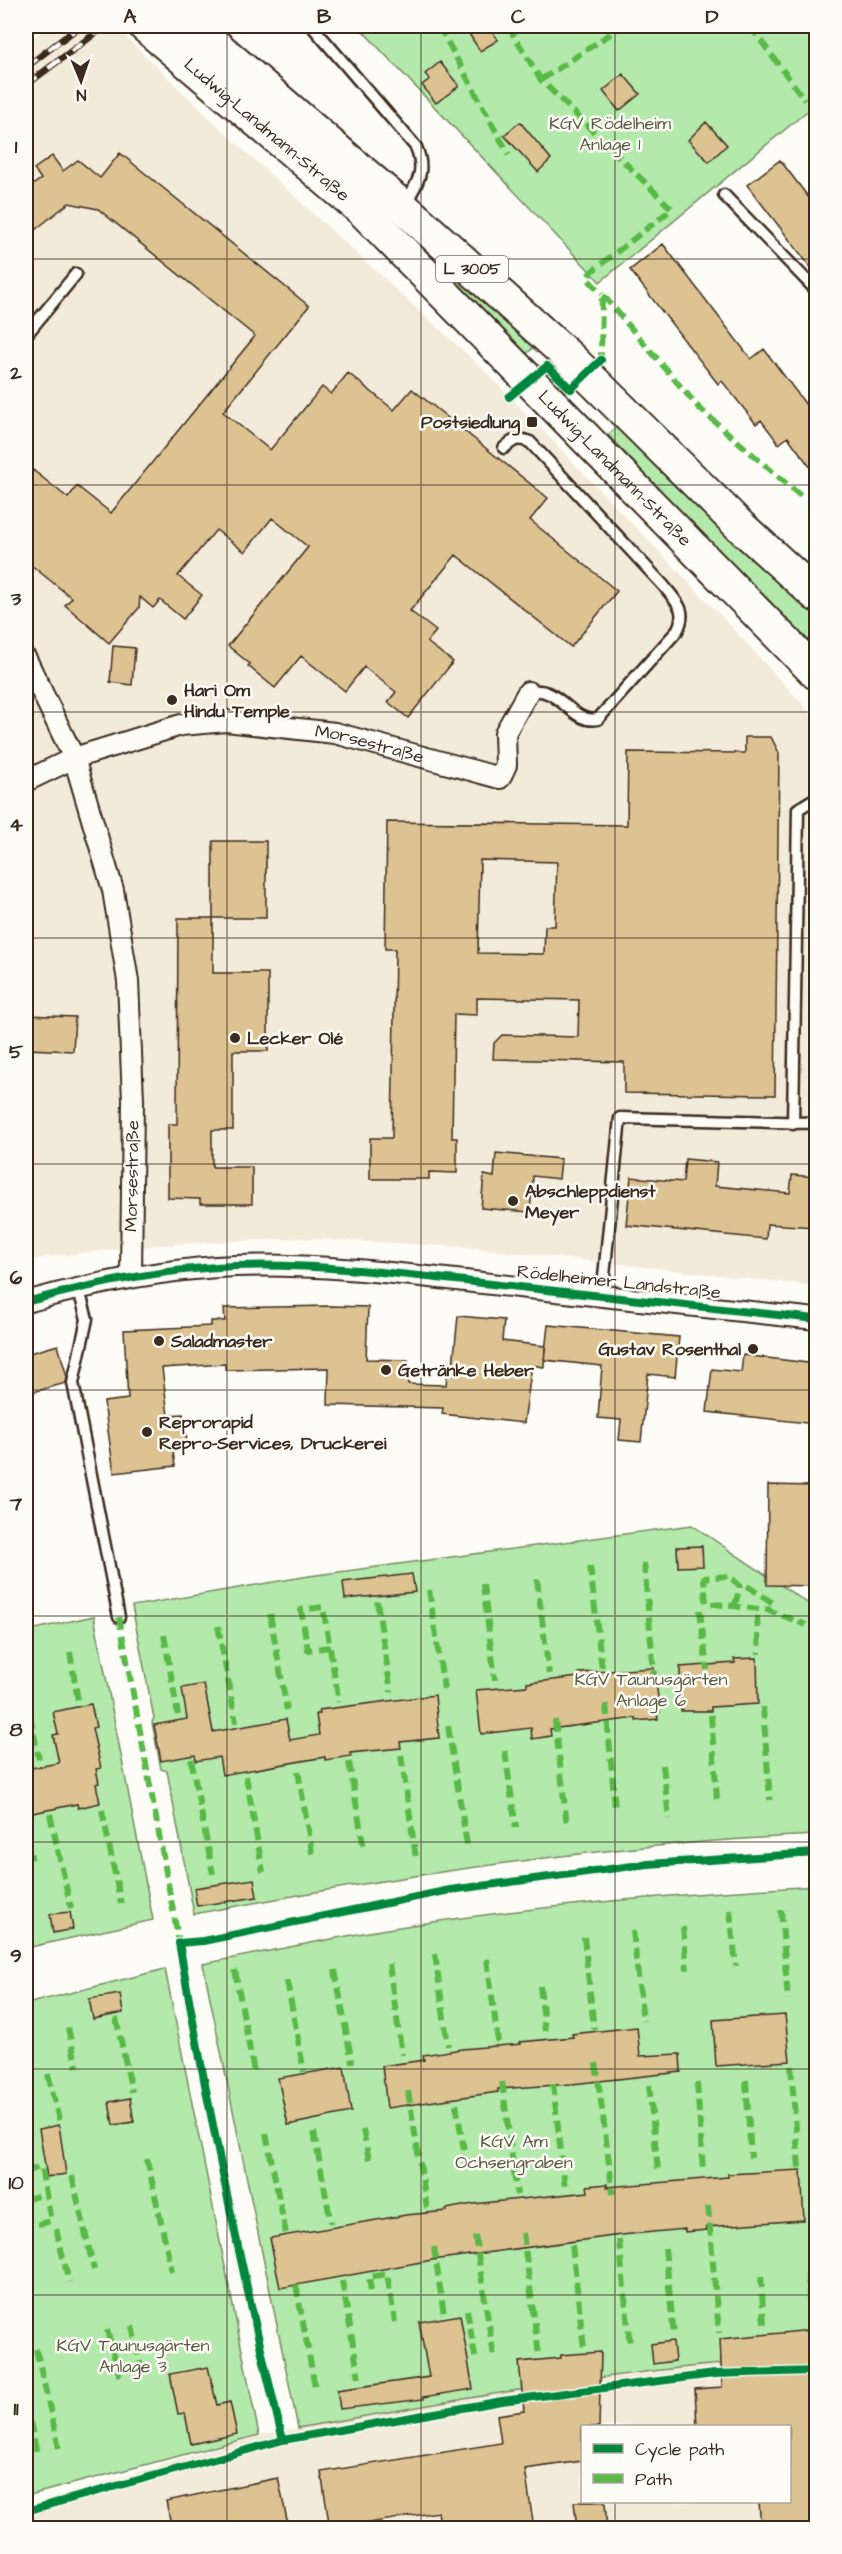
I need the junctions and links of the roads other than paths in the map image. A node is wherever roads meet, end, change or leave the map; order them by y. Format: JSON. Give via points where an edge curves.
{"nodes":[{"id":1,"x":145,"y":26,"type":"edge"},
{"id":2,"x":193,"y":26,"type":"edge"},
{"id":3,"x":312,"y":26,"type":"edge"},
{"id":4,"x":724,"y":195,"type":"dead end"},
{"id":5,"x":403,"y":207,"type":"junction"},
{"id":6,"x":76,"y":274,"type":"dead end"},
{"id":7,"x":816,"y":290,"type":"edge"},
{"id":8,"x":26,"y":335,"type":"edge"},
{"id":9,"x":504,"y":448,"type":"dead end"},
{"id":10,"x":816,"y":595,"type":"edge"},
{"id":11,"x":26,"y":659,"type":"edge"},
{"id":12,"x":816,"y":673,"type":"edge"},
{"id":13,"x":528,"y":692,"type":"joint"},
{"id":14,"x":74,"y":758,"type":"junction"},
{"id":15,"x":26,"y":781,"type":"edge"},
{"id":16,"x":816,"y":798,"type":"edge"},
{"id":17,"x":793,"y":1124,"type":"junction"},
{"id":18,"x":816,"y":1124,"type":"edge"},
{"id":19,"x":131,"y":1276,"type":"junction"},
{"id":20,"x":78,"y":1287,"type":"junction"},
{"id":21,"x":602,"y":1296,"type":"junction"},
{"id":22,"x":26,"y":1302,"type":"edge"},
{"id":23,"x":816,"y":1318,"type":"edge"},
{"id":24,"x":119,"y":1617,"type":"dead end"}],
"edges":[{"from":1,"to":12,"type":"main road","name":"Ludwig-Landmann-Straße","number":"L 3005","via":[[362,210]]},
{"from":2,"to":5,"type":"main road","name":"Ludwig-Landmann-Straße","number":"L 3005"},
{"from":3,"to":5,"type":"lane","via":[[416,147],[422,161],[420,176]]},
{"from":4,"to":7,"type":"lane"},
{"from":5,"to":10,"type":"main road","name":"Ludwig-Landmann-Straße","number":"L 3005","via":[[569,357],[739,525]]},
{"from":6,"to":8,"type":"lane"},
{"from":9,"to":13,"type":"lane","via":[[521,438],[530,442],[664,586],[683,613],[677,631],[598,719],[582,717],[546,691]]},
{"from":11,"to":14,"type":"street","name":"Morsestraße"},
{"from":13,"to":14,"type":"street","name":"Morsestraße","via":[[505,733],[506,765],[500,778],[335,733],[226,721],[181,725]]},
{"from":14,"to":15,"type":"street","name":"Morsestraße"},
{"from":14,"to":19,"type":"street","name":"Morsestraße","via":[[113,890],[128,981],[133,1100]]},
{"from":16,"to":17,"type":"lane","via":[[798,809]]},
{"from":17,"to":18,"type":"lane"},
{"from":17,"to":21,"type":"lane","via":[[620,1118]]},
{"from":19,"to":20,"type":"street","name":"Rödelheimer Landstraße"},
{"from":19,"to":21,"type":"street","name":"Rödelheimer Landstraße","via":[[234,1266],[308,1267]]},
{"from":20,"to":22,"type":"street","name":"Rödelheimer Landstraße"},
{"from":20,"to":24,"type":"lane","via":[[87,1319],[73,1383]]},
{"from":21,"to":23,"type":"street","name":"Rödelheimer Landstraße"}]}
